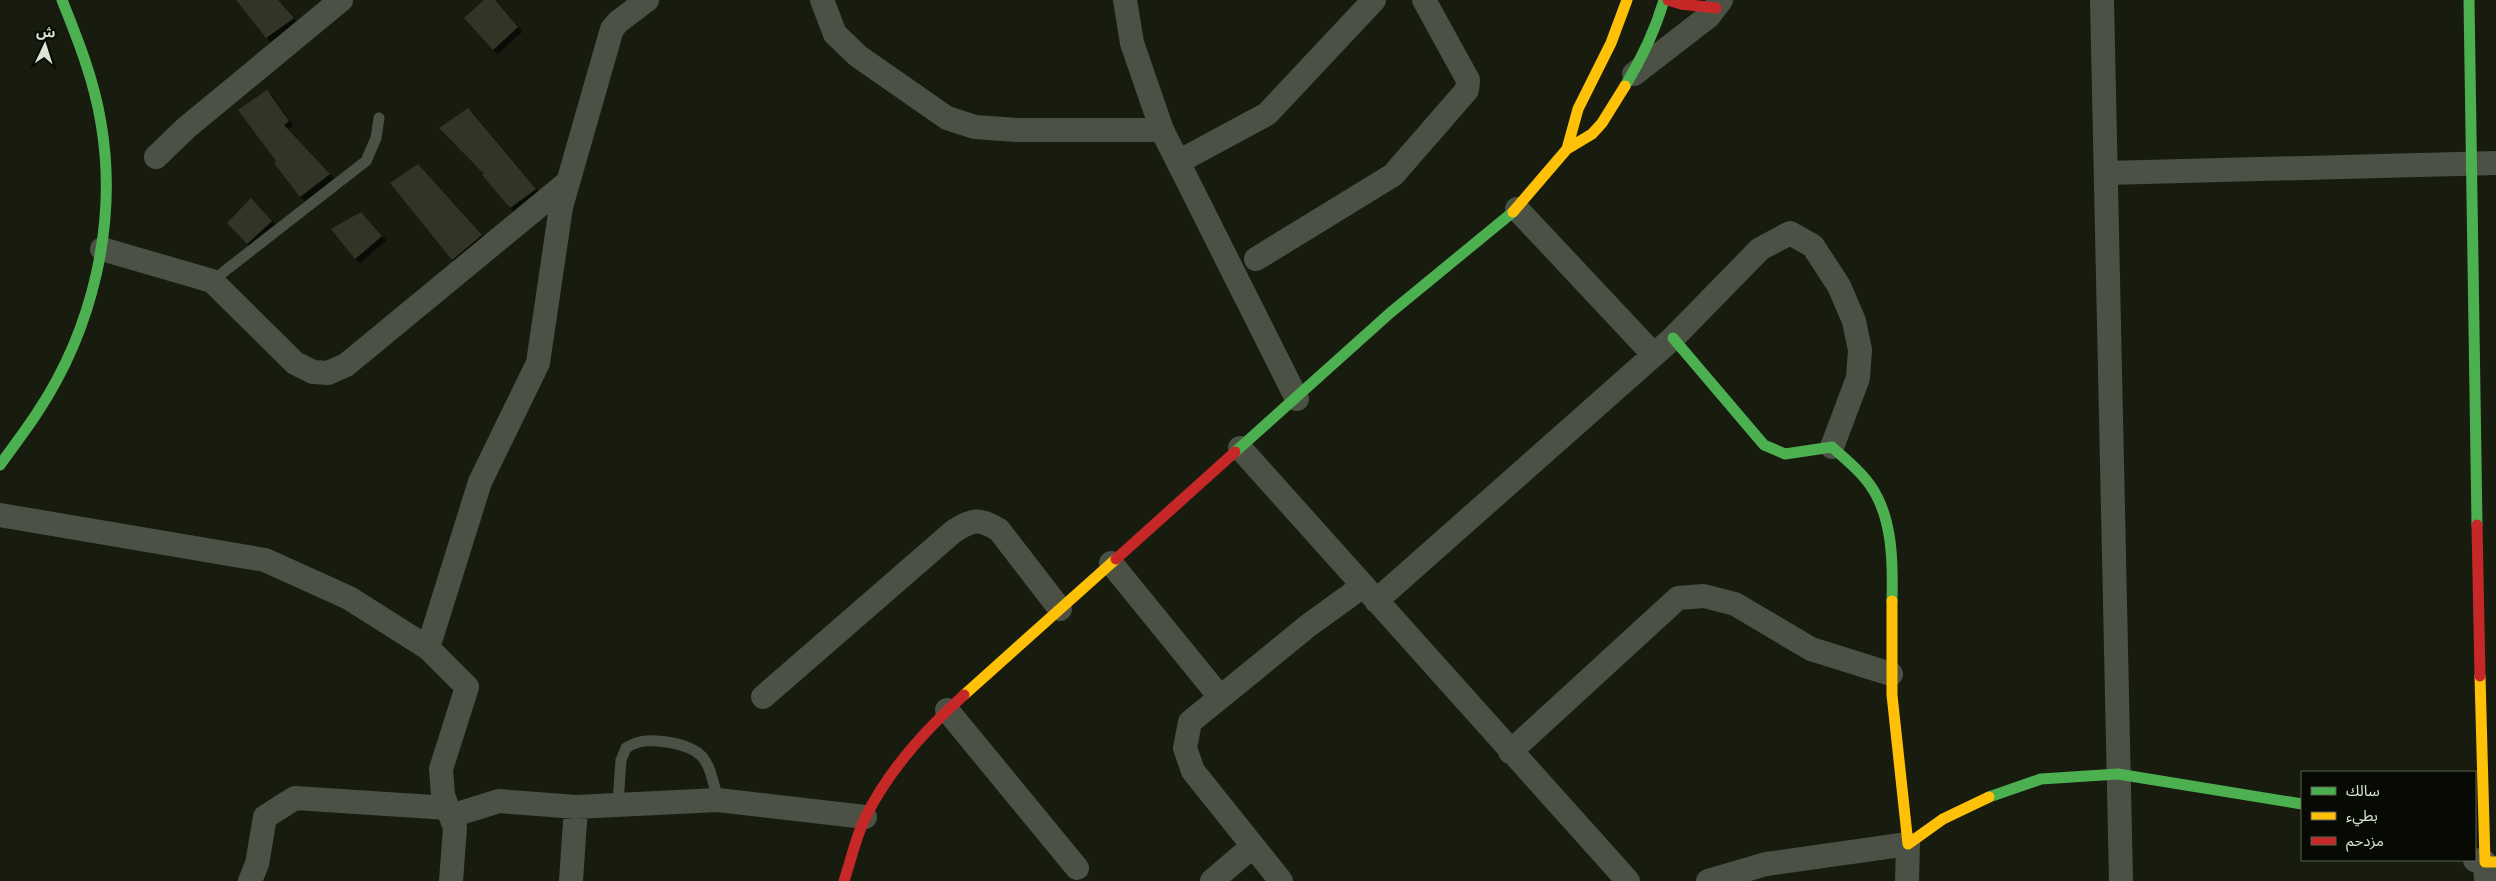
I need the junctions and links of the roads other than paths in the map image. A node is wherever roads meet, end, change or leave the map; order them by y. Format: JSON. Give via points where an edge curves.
{"nodes":[{"id":1,"x":62,"y":0,"type":"edge"},
{"id":2,"x":341,"y":0,"type":"edge"},
{"id":3,"x":647,"y":0,"type":"edge"},
{"id":4,"x":822,"y":0,"type":"edge"},
{"id":5,"x":1125,"y":0,"type":"edge"},
{"id":6,"x":1374,"y":0,"type":"edge"},
{"id":7,"x":1424,"y":0,"type":"edge"},
{"id":8,"x":1627,"y":0,"type":"edge"},
{"id":9,"x":1666,"y":0,"type":"edge"},
{"id":10,"x":2102,"y":0,"type":"edge"},
{"id":11,"x":2469,"y":0,"type":"edge"},
{"id":12,"x":1718,"y":4,"type":"edge"},
{"id":13,"x":1634,"y":74,"type":"junction"},
{"id":14,"x":379,"y":118,"type":"dead end"},
{"id":15,"x":1162,"y":130,"type":"junction"},
{"id":16,"x":1567,"y":149,"type":"junction"},
{"id":17,"x":156,"y":157,"type":"dead end"},
{"id":18,"x":1178,"y":162,"type":"junction"},
{"id":19,"x":2470,"y":163,"type":"junction"},
{"id":20,"x":2496,"y":163,"type":"edge"},
{"id":21,"x":2106,"y":173,"type":"junction"},
{"id":22,"x":568,"y":182,"type":"junction"},
{"id":23,"x":1518,"y":209,"type":"junction"},
{"id":24,"x":102,"y":249,"type":"junction"},
{"id":25,"x":1256,"y":259,"type":"dead end"},
{"id":26,"x":212,"y":281,"type":"junction"},
{"id":27,"x":1673,"y":338,"type":"junction"},
{"id":28,"x":1654,"y":355,"type":"junction"},
{"id":29,"x":1297,"y":399,"type":"junction"},
{"id":30,"x":1832,"y":447,"type":"junction"},
{"id":31,"x":1240,"y":448,"type":"junction"},
{"id":32,"x":0,"y":465,"type":"edge"},
{"id":33,"x":0,"y":515,"type":"edge"},
{"id":34,"x":1111,"y":563,"type":"junction"},
{"id":35,"x":1370,"y":593,"type":"junction"},
{"id":36,"x":1060,"y":609,"type":"junction"},
{"id":37,"x":428,"y":648,"type":"junction"},
{"id":38,"x":1891,"y":674,"type":"junction"},
{"id":39,"x":763,"y":697,"type":"dead end"},
{"id":40,"x":1220,"y":697,"type":"junction"},
{"id":41,"x":947,"y":710,"type":"junction"},
{"id":42,"x":1510,"y":752,"type":"junction"},
{"id":43,"x":2118,"y":774,"type":"junction"},
{"id":44,"x":718,"y":800,"type":"junction"},
{"id":45,"x":618,"y":803,"type":"junction"},
{"id":46,"x":2301,"y":804,"type":"edge"},
{"id":47,"x":576,"y":807,"type":"junction"},
{"id":48,"x":450,"y":812,"type":"junction"},
{"id":49,"x":2485,"y":813,"type":"edge"},
{"id":50,"x":865,"y":818,"type":"junction"},
{"id":51,"x":1908,"y":844,"type":"junction"},
{"id":52,"x":1252,"y":846,"type":"junction"},
{"id":53,"x":2485,"y":866,"type":"edge"},
{"id":54,"x":1077,"y":868,"type":"dead end"},
{"id":55,"x":845,"y":879,"type":"edge"},
{"id":56,"x":250,"y":881,"type":"edge"},
{"id":57,"x":451,"y":881,"type":"edge"},
{"id":58,"x":571,"y":881,"type":"edge"},
{"id":59,"x":1212,"y":881,"type":"edge"},
{"id":60,"x":1280,"y":881,"type":"edge"},
{"id":61,"x":1628,"y":881,"type":"edge"},
{"id":62,"x":1708,"y":881,"type":"edge"},
{"id":63,"x":1907,"y":881,"type":"edge"},
{"id":64,"x":2121,"y":881,"type":"edge"}],
"edges":[{"from":1,"to":24,"type":"street","via":[[88,62],[104,136],[107,192]]},
{"from":2,"to":17,"type":"street","via":[[186,128]]},
{"from":3,"to":22,"type":"street","via":[[612,29]]},
{"from":4,"to":15,"type":"street","via":[[835,34],[858,56],[947,118],[975,128]]},
{"from":5,"to":15,"type":"street","via":[[1132,43]]},
{"from":6,"to":18,"type":"street","via":[[1267,114]]},
{"from":7,"to":25,"type":"street","via":[[1468,80],[1467,90],[1393,175]]},
{"from":8,"to":16,"type":"street","via":[[1611,43],[1578,109]]},
{"from":9,"to":12,"type":"street","via":[[1681,4]]},
{"from":9,"to":13,"type":"street"},
{"from":10,"to":21,"type":"street"},
{"from":11,"to":19,"type":"street"},
{"from":12,"to":13,"type":"street","via":[[1709,16]]},
{"from":13,"to":16,"type":"street","via":[[1602,123],[1592,134]]},
{"from":14,"to":26,"type":"lane","via":[[376,138],[366,160]]},
{"from":15,"to":18,"type":"street"},
{"from":16,"to":23,"type":"street"},
{"from":18,"to":29,"type":"street"},
{"from":19,"to":20,"type":"street"},
{"from":19,"to":21,"type":"street"},
{"from":19,"to":49,"type":"street"},
{"from":21,"to":43,"type":"street"},
{"from":22,"to":26,"type":"street","via":[[346,365],[328,373],[313,372],[295,363]]},
{"from":22,"to":37,"type":"street","via":[[561,208],[538,364],[480,482]]},
{"from":23,"to":28,"type":"street"},
{"from":23,"to":29,"type":"street","via":[[1390,313]]},
{"from":24,"to":26,"type":"street"},
{"from":24,"to":32,"type":"street","via":[[89,306],[72,352],[50,395]]},
{"from":27,"to":28,"type":"street"},
{"from":27,"to":30,"type":"street","via":[[1764,445],[1785,454]]},
{"from":27,"to":30,"type":"street","via":[[1760,249],[1790,233],[1813,246],[1839,286],[1854,321],[1860,350],[1858,378]]},
{"from":28,"to":35,"type":"street"},
{"from":29,"to":31,"type":"street"},
{"from":30,"to":38,"type":"street","via":[[1860,473],[1877,495],[1887,523],[1892,551]]},
{"from":31,"to":34,"type":"street"},
{"from":31,"to":35,"type":"street"},
{"from":33,"to":37,"type":"street","via":[[265,560],[349,598]]},
{"from":34,"to":36,"type":"street"},
{"from":34,"to":40,"type":"street"},
{"from":35,"to":40,"type":"street","via":[[1308,625]]},
{"from":35,"to":42,"type":"street"},
{"from":36,"to":39,"type":"street","via":[[999,530],[986,522],[968,522],[954,530]]},
{"from":36,"to":41,"type":"street"},
{"from":37,"to":48,"type":"street","via":[[467,687],[442,769],[443,795]]},
{"from":38,"to":42,"type":"street","via":[[1811,649],[1735,604],[1704,596],[1678,598]]},
{"from":38,"to":51,"type":"street"},
{"from":40,"to":52,"type":"street","via":[[1190,722],[1185,748],[1193,771]]},
{"from":41,"to":50,"type":"street","via":[[889,776]]},
{"from":41,"to":54,"type":"street"},
{"from":42,"to":61,"type":"street"},
{"from":43,"to":46,"type":"street"},
{"from":43,"to":51,"type":"street","via":[[2041,779],[1985,798],[1943,819]]},
{"from":43,"to":64,"type":"street"},
{"from":44,"to":45,"type":"street"},
{"from":44,"to":45,"type":"lane","via":[[709,768],[701,754],[688,746],[651,740],[637,741],[626,748],[621,760]]},
{"from":44,"to":50,"type":"street"},
{"from":45,"to":47,"type":"street"},
{"from":47,"to":48,"type":"street","via":[[499,801]]},
{"from":47,"to":58,"type":"street"},
{"from":48,"to":56,"type":"street","via":[[295,798],[265,816],[257,864]]},
{"from":48,"to":57,"type":"street","via":[[455,828]]},
{"from":49,"to":53,"type":"street"},
{"from":50,"to":55,"type":"street"},
{"from":51,"to":62,"type":"street","via":[[1766,864]]},
{"from":51,"to":63,"type":"street"},
{"from":52,"to":59,"type":"street"},
{"from":52,"to":60,"type":"street"}]}
